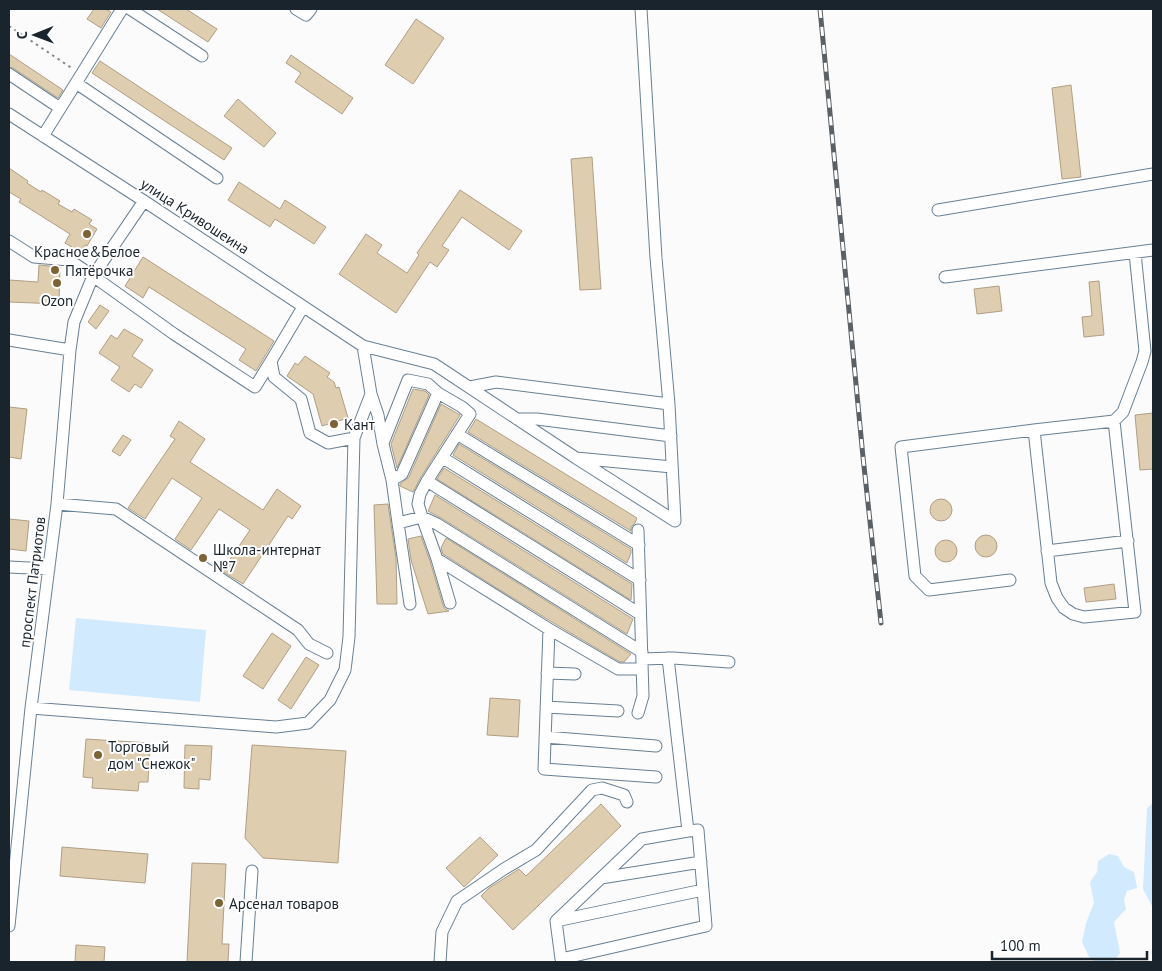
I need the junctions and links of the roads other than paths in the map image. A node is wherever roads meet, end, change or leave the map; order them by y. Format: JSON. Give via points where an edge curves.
{"nodes":[{"id":1,"x":122,"y":9,"type":"edge"},
{"id":2,"x":130,"y":9,"type":"edge"},
{"id":3,"x":296,"y":9,"type":"edge"},
{"id":4,"x":311,"y":9,"type":"edge"},
{"id":5,"x":641,"y":9,"type":"edge"},
{"id":6,"x":202,"y":56,"type":"dead end"},
{"id":7,"x":9,"y":74,"type":"edge"},
{"id":8,"x":78,"y":79,"type":"junction"},
{"id":9,"x":60,"y":108,"type":"junction"},
{"id":10,"x":9,"y":114,"type":"edge"},
{"id":11,"x":43,"y":136,"type":"junction"},
{"id":12,"x":1153,"y":174,"type":"edge"},
{"id":13,"x":217,"y":178,"type":"dead end"},
{"id":14,"x":144,"y":201,"type":"junction"},
{"id":15,"x":938,"y":210,"type":"dead end"},
{"id":16,"x":9,"y":241,"type":"edge"},
{"id":17,"x":1153,"y":250,"type":"edge"},
{"id":18,"x":1134,"y":252,"type":"junction"},
{"id":19,"x":94,"y":276,"type":"junction"},
{"id":20,"x":945,"y":277,"type":"dead end"},
{"id":21,"x":303,"y":306,"type":"junction"},
{"id":22,"x":9,"y":340,"type":"edge"},
{"id":23,"x":363,"y":346,"type":"junction"},
{"id":24,"x":70,"y":350,"type":"junction"},
{"id":25,"x":270,"y":361,"type":"junction"},
{"id":26,"x":470,"y":388,"type":"junction"},
{"id":27,"x":438,"y":393,"type":"junction"},
{"id":28,"x":371,"y":394,"type":"junction"},
{"id":29,"x":669,"y":404,"type":"junction"},
{"id":30,"x":517,"y":419,"type":"junction"},
{"id":31,"x":1114,"y":421,"type":"junction"},
{"id":32,"x":1034,"y":430,"type":"junction"},
{"id":33,"x":458,"y":434,"type":"junction"},
{"id":34,"x":670,"y":436,"type":"junction"},
{"id":35,"x":354,"y":438,"type":"junction"},
{"id":36,"x":382,"y":444,"type":"junction"},
{"id":37,"x":443,"y":458,"type":"junction"},
{"id":38,"x":576,"y":458,"type":"junction"},
{"id":39,"x":672,"y":467,"type":"junction"},
{"id":40,"x":392,"y":480,"type":"junction"},
{"id":41,"x":427,"y":481,"type":"junction"},
{"id":42,"x":57,"y":504,"type":"junction"},
{"id":43,"x":422,"y":518,"type":"junction"},
{"id":44,"x":398,"y":523,"type":"junction"},
{"id":45,"x":638,"y":530,"type":"dead end"},
{"id":46,"x":1128,"y":541,"type":"junction"},
{"id":47,"x":639,"y":545,"type":"junction"},
{"id":48,"x":1047,"y":551,"type":"junction"},
{"id":49,"x":437,"y":559,"type":"junction"},
{"id":50,"x":9,"y":567,"type":"edge"},
{"id":51,"x":49,"y":569,"type":"junction"},
{"id":52,"x":640,"y":580,"type":"junction"},
{"id":53,"x":1010,"y":580,"type":"dead end"},
{"id":54,"x":450,"y":603,"type":"dead end"},
{"id":55,"x":410,"y":604,"type":"dead end"},
{"id":56,"x":640,"y":614,"type":"junction"},
{"id":57,"x":549,"y":629,"type":"junction"},
{"id":58,"x":327,"y":653,"type":"dead end"},
{"id":59,"x":668,"y":658,"type":"junction"},
{"id":60,"x":642,"y":660,"type":"junction"},
{"id":61,"x":729,"y":662,"type":"dead end"},
{"id":62,"x":547,"y":673,"type":"junction"},
{"id":63,"x":575,"y":674,"type":"dead end"},
{"id":64,"x":546,"y":707,"type":"junction"},
{"id":65,"x":31,"y":708,"type":"junction"},
{"id":66,"x":618,"y":711,"type":"dead end"},
{"id":67,"x":638,"y":713,"type":"dead end"},
{"id":68,"x":545,"y":737,"type":"junction"},
{"id":69,"x":656,"y":746,"type":"dead end"},
{"id":70,"x":656,"y":777,"type":"dead end"},
{"id":71,"x":627,"y":802,"type":"dead end"},
{"id":72,"x":688,"y":831,"type":"junction"},
{"id":73,"x":701,"y":862,"type":"junction"},
{"id":74,"x":12,"y":864,"type":"edge"},
{"id":75,"x":252,"y":871,"type":"dead end"},
{"id":76,"x":601,"y":878,"type":"junction"},
{"id":77,"x":703,"y":890,"type":"junction"},
{"id":78,"x":556,"y":922,"type":"junction"},
{"id":79,"x":9,"y":926,"type":"edge"},
{"id":80,"x":246,"y":962,"type":"edge"},
{"id":81,"x":440,"y":962,"type":"edge"}],
"edges":[{"from":1,"to":8,"type":"street"},
{"from":2,"to":6,"type":"street"},
{"from":3,"to":4,"type":"street","via":[[306,16]]},
{"from":5,"to":29,"type":"street","via":[[656,258]]},
{"from":7,"to":9,"type":"street"},
{"from":8,"to":9,"type":"street"},
{"from":8,"to":13,"type":"street"},
{"from":9,"to":11,"type":"street"},
{"from":10,"to":11,"type":"street","name":"улица Кривошеина"},
{"from":11,"to":14,"type":"street","name":"улица Кривошеина"},
{"from":12,"to":15,"type":"street"},
{"from":14,"to":19,"type":"street","name":"проспект Патриотов"},
{"from":14,"to":21,"type":"street","name":"улица Кривошеина"},
{"from":16,"to":19,"type":"street","via":[[34,257],[69,260]]},
{"from":17,"to":18,"type":"street"},
{"from":18,"to":20,"type":"street"},
{"from":18,"to":31,"type":"street","via":[[1145,351],[1123,412]]},
{"from":19,"to":24,"type":"street","name":"проспект Патриотов","via":[[74,322]]},
{"from":19,"to":25,"type":"street","via":[[255,387]]},
{"from":21,"to":23,"type":"street","name":"улица Кривошеина"},
{"from":21,"to":25,"type":"street"},
{"from":22,"to":24,"type":"street"},
{"from":23,"to":26,"type":"street","name":"улица Кривошеина","via":[[434,364]]},
{"from":23,"to":28,"type":"street"},
{"from":24,"to":42,"type":"street","name":"проспект Патриотов"},
{"from":25,"to":35,"type":"street","via":[[274,377],[301,399],[310,433],[328,442]]},
{"from":26,"to":29,"type":"street","via":[[496,382]]},
{"from":26,"to":30,"type":"street","name":"улица Кривошеина"},
{"from":27,"to":33,"type":"street","via":[[470,414]]},
{"from":27,"to":36,"type":"street","via":[[428,384],[408,380]]},
{"from":27,"to":40,"type":"street","via":[[402,474]]},
{"from":28,"to":35,"type":"street"},
{"from":28,"to":36,"type":"street"},
{"from":29,"to":34,"type":"street"},
{"from":30,"to":34,"type":"street"},
{"from":30,"to":38,"type":"street","name":"улица Кривошеина"},
{"from":31,"to":32,"type":"street"},
{"from":31,"to":46,"type":"street"},
{"from":32,"to":48,"type":"street"},
{"from":32,"to":53,"type":"street","via":[[901,447],[916,576],[930,590]]},
{"from":33,"to":37,"type":"street"},
{"from":33,"to":47,"type":"street"},
{"from":34,"to":39,"type":"street"},
{"from":35,"to":65,"type":"street","via":[[349,636],[345,670],[330,700],[308,723],[276,727]]},
{"from":36,"to":40,"type":"street"},
{"from":37,"to":41,"type":"street"},
{"from":37,"to":52,"type":"street"},
{"from":38,"to":39,"type":"street"},
{"from":38,"to":39,"type":"street","name":"улица Кривошеина","via":[[675,520]]},
{"from":40,"to":44,"type":"street"},
{"from":41,"to":43,"type":"street","via":[[418,504]]},
{"from":41,"to":56,"type":"street"},
{"from":42,"to":51,"type":"street","name":"проспект Патриотов"},
{"from":42,"to":58,"type":"street","via":[[116,509],[298,630],[309,644]]},
{"from":43,"to":44,"type":"street"},
{"from":43,"to":49,"type":"street"},
{"from":43,"to":60,"type":"street","via":[[437,524]]},
{"from":44,"to":55,"type":"street"},
{"from":45,"to":47,"type":"street"},
{"from":46,"to":48,"type":"street"},
{"from":46,"to":48,"type":"street","via":[[1136,612],[1084,617],[1064,608],[1051,583]]},
{"from":47,"to":52,"type":"street"},
{"from":49,"to":54,"type":"street"},
{"from":49,"to":57,"type":"street"},
{"from":50,"to":51,"type":"street"},
{"from":51,"to":65,"type":"street","name":"проспект Патриотов"},
{"from":52,"to":56,"type":"street"},
{"from":56,"to":60,"type":"street"},
{"from":57,"to":60,"type":"street","via":[[618,669]]},
{"from":57,"to":62,"type":"street"},
{"from":59,"to":60,"type":"street"},
{"from":59,"to":61,"type":"street"},
{"from":59,"to":72,"type":"street"},
{"from":60,"to":67,"type":"street","via":[[643,696]]},
{"from":62,"to":63,"type":"street"},
{"from":62,"to":64,"type":"street"},
{"from":64,"to":66,"type":"street"},
{"from":64,"to":68,"type":"street"},
{"from":65,"to":74,"type":"street","name":"проспект Патриотов"},
{"from":68,"to":69,"type":"street"},
{"from":68,"to":70,"type":"street","via":[[544,769]]},
{"from":71,"to":81,"type":"street","via":[[624,795],[602,788],[592,790],[536,850],[457,901],[442,932]]},
{"from":72,"to":73,"type":"street","via":[[698,830]]},
{"from":72,"to":76,"type":"street","via":[[642,839]]},
{"from":73,"to":76,"type":"street"},
{"from":73,"to":77,"type":"street"},
{"from":74,"to":79,"type":"street","name":"проспект Патриотов"},
{"from":75,"to":80,"type":"street"},
{"from":76,"to":78,"type":"street"},
{"from":77,"to":78,"type":"street"},
{"from":77,"to":78,"type":"street","via":[[706,926],[561,959]]}]}
